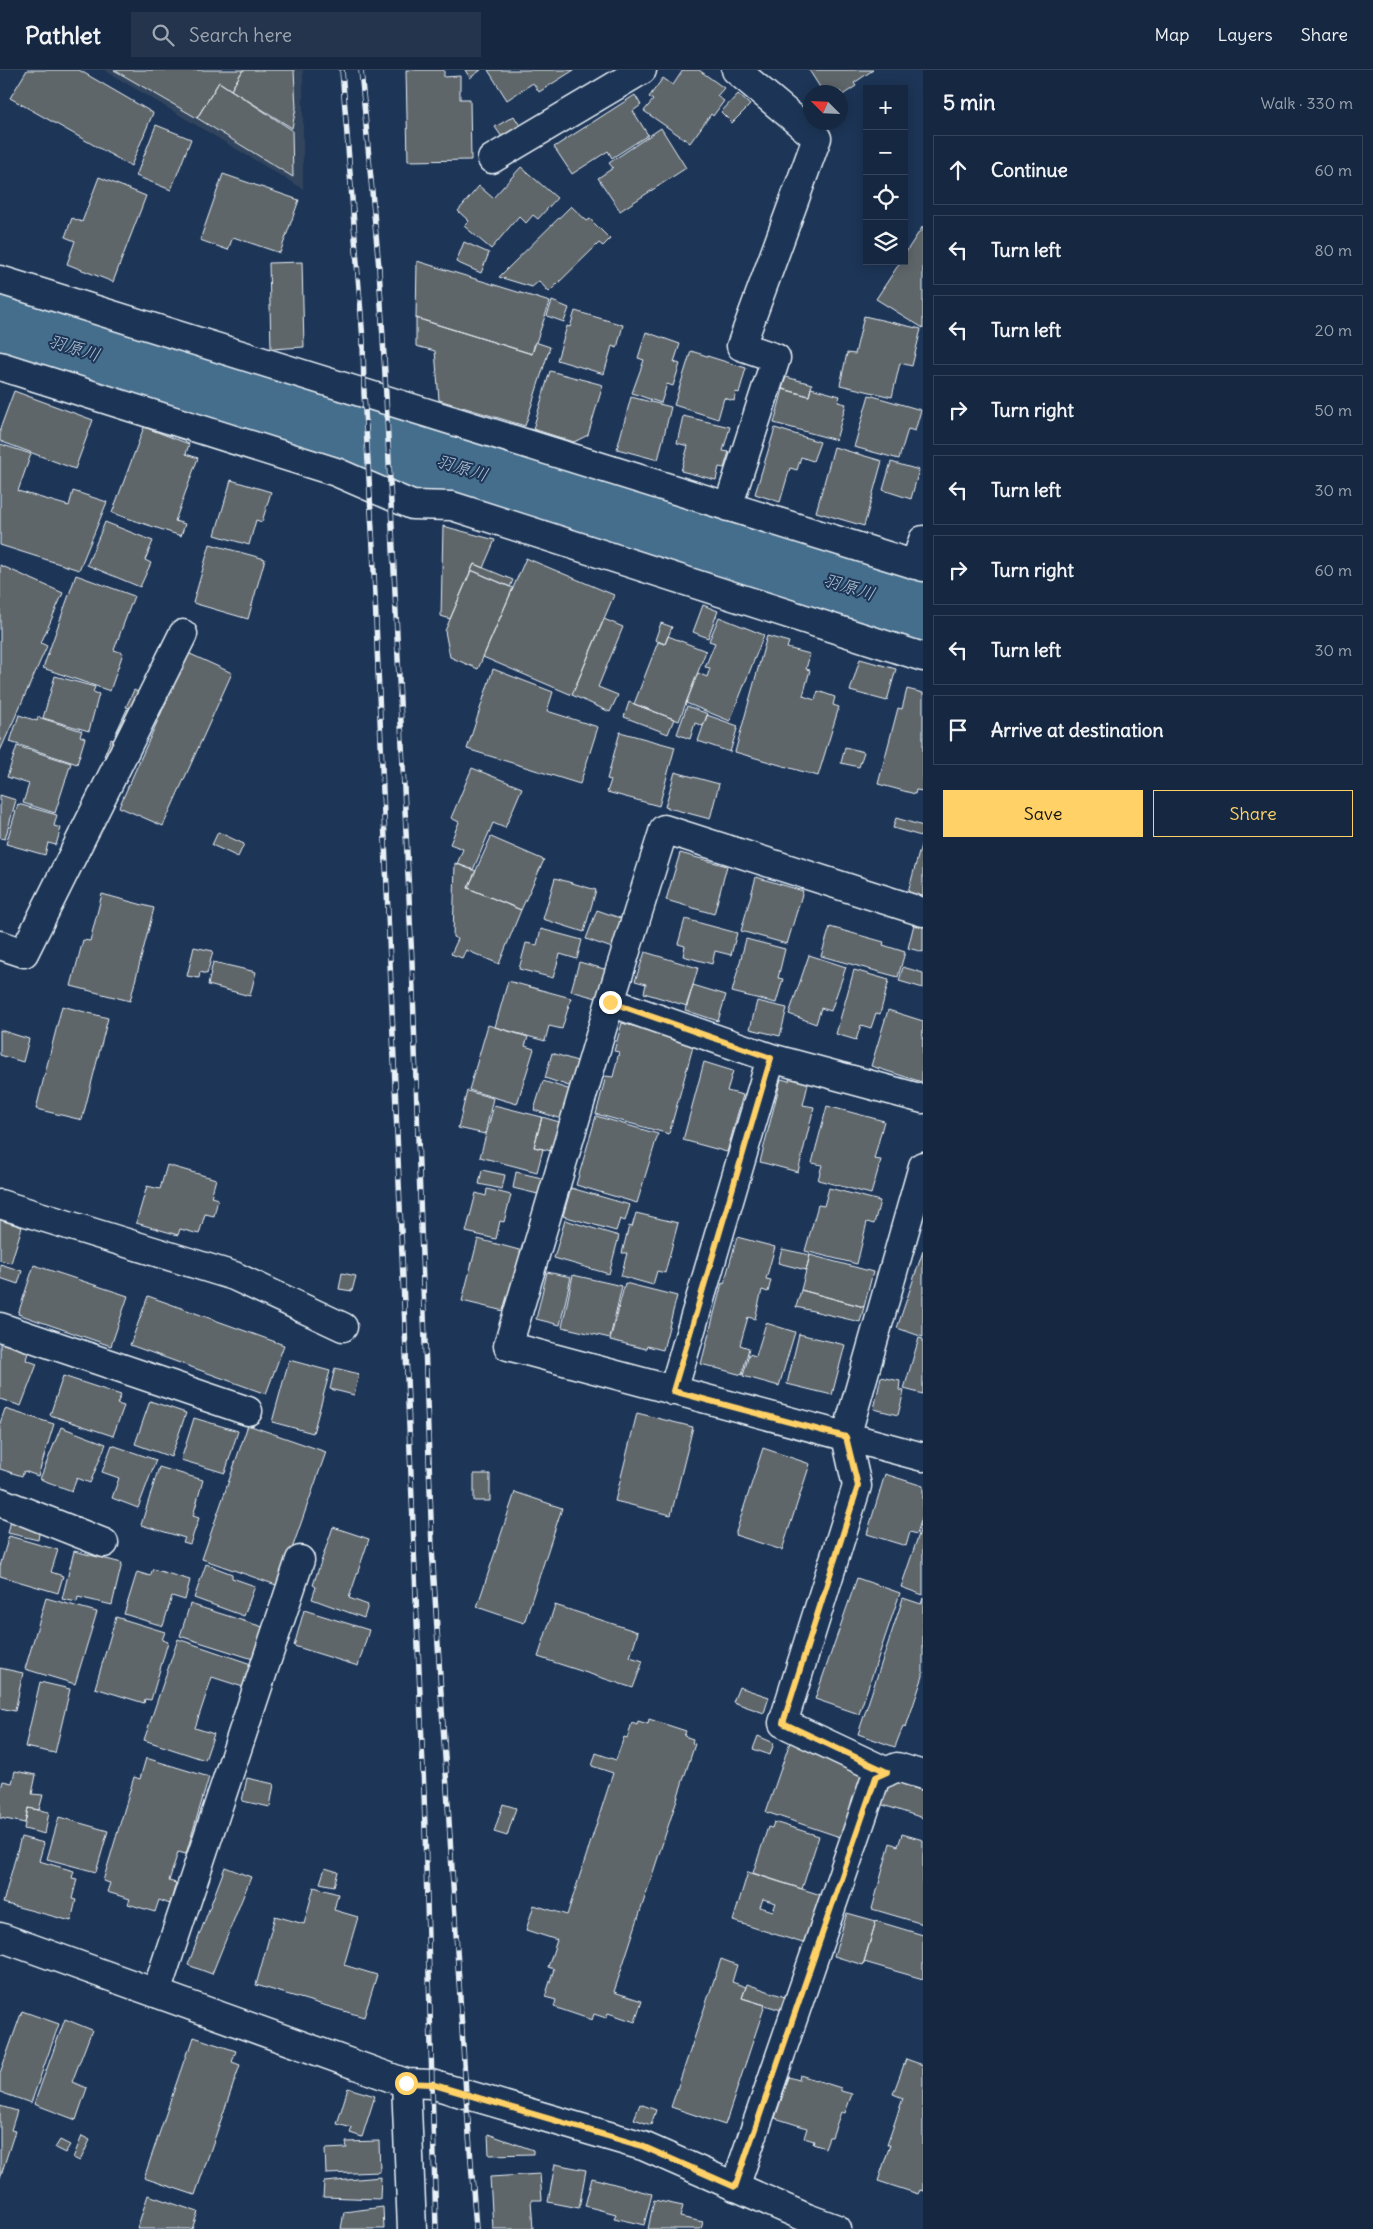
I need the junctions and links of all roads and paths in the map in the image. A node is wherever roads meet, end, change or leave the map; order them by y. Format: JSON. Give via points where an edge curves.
{"nodes":[{"id":1,"x":642,"y":70,"type":"edge"},
{"id":2,"x":736,"y":70,"type":"edge"},
{"id":3,"x":492,"y":160,"type":"dead end"},
{"id":4,"x":0,"y":280,"type":"edge"},
{"id":5,"x":0,"y":366,"type":"edge"},
{"id":6,"x":728,"y":507,"type":"junction"},
{"id":7,"x":920,"y":557,"type":"edge"},
{"id":8,"x":183,"y":634,"type":"dead end"},
{"id":9,"x":923,"y":657,"type":"edge"},
{"id":10,"x":923,"y":912,"type":"edge"},
{"id":11,"x":0,"y":945,"type":"edge"},
{"id":12,"x":610,"y":1002,"type":"junction"},
{"id":13,"x":771,"y":1058,"type":"junction"},
{"id":14,"x":923,"y":1100,"type":"edge"},
{"id":15,"x":923,"y":1166,"type":"edge"},
{"id":16,"x":0,"y":1204,"type":"edge"},
{"id":17,"x":0,"y":1327,"type":"edge"},
{"id":18,"x":343,"y":1327,"type":"dead end"},
{"id":19,"x":673,"y":1391,"type":"junction"},
{"id":20,"x":248,"y":1411,"type":"dead end"},
{"id":21,"x":846,"y":1437,"type":"junction"},
{"id":22,"x":923,"y":1457,"type":"edge"},
{"id":23,"x":0,"y":1502,"type":"edge"},
{"id":24,"x":104,"y":1543,"type":"dead end"},
{"id":25,"x":300,"y":1560,"type":"dead end"},
{"id":26,"x":887,"y":1772,"type":"junction"},
{"id":27,"x":923,"y":1775,"type":"edge"},
{"id":28,"x":0,"y":1937,"type":"edge"},
{"id":29,"x":156,"y":1992,"type":"junction"},
{"id":30,"x":406,"y":2083,"type":"junction"},
{"id":31,"x":735,"y":2187,"type":"junction"},
{"id":32,"x":805,"y":2224,"type":"edge"},
{"id":33,"x":412,"y":2229,"type":"edge"},
{"id":34,"x":837,"y":2229,"type":"edge"}],
"edges":[{"from":1,"to":3,"type":"street"},
{"from":2,"to":6,"type":"street","via":[[817,138],[741,346],[776,358]]},
{"from":4,"to":6,"type":"street"},
{"from":5,"to":9,"type":"street","via":[[336,472],[412,505],[452,506]]},
{"from":6,"to":7,"type":"street"},
{"from":8,"to":11,"type":"street","via":[[24,953]]},
{"from":10,"to":12,"type":"street","via":[[664,829]]},
{"from":12,"to":13,"type":"street"},
{"from":12,"to":19,"type":"street","via":[[508,1346]]},
{"from":13,"to":14,"type":"street"},
{"from":13,"to":19,"type":"street"},
{"from":15,"to":21,"type":"street"},
{"from":16,"to":18,"type":"street","via":[[234,1276]]},
{"from":17,"to":20,"type":"street"},
{"from":19,"to":21,"type":"street"},
{"from":21,"to":22,"type":"street"},
{"from":21,"to":26,"type":"street","via":[[858,1486],[783,1723]]},
{"from":23,"to":24,"type":"street"},
{"from":25,"to":29,"type":"street"},
{"from":26,"to":27,"type":"street","via":[[896,1767]]},
{"from":26,"to":31,"type":"street","via":[[876,1777]]},
{"from":28,"to":29,"type":"street"},
{"from":29,"to":30,"type":"street"},
{"from":30,"to":31,"type":"street","via":[[431,2084],[642,2146]]},
{"from":30,"to":33,"type":"street"},
{"from":31,"to":32,"type":"street"},
{"from":32,"to":34,"type":"street"}]}
